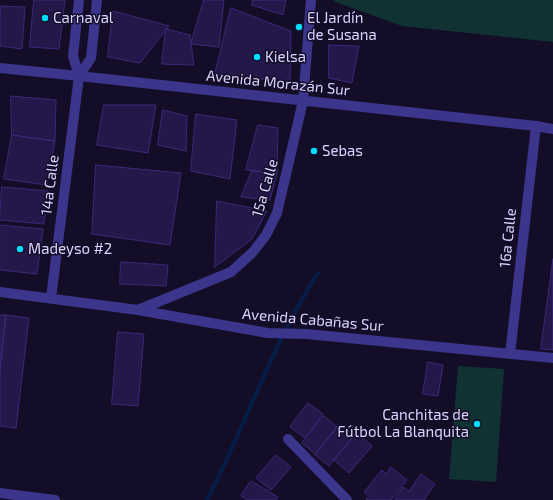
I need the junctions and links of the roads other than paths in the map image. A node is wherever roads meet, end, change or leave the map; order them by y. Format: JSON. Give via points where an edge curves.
{"nodes":[{"id":1,"x":79,"y":0,"type":"edge"},
{"id":2,"x":97,"y":0,"type":"edge"},
{"id":3,"x":311,"y":0,"type":"edge"},
{"id":4,"x":0,"y":68,"type":"edge"},
{"id":5,"x":79,"y":76,"type":"junction"},
{"id":6,"x":303,"y":101,"type":"junction"},
{"id":7,"x":536,"y":126,"type":"junction"},
{"id":8,"x":553,"y":129,"type":"edge"},
{"id":9,"x":0,"y":292,"type":"edge"},
{"id":10,"x":51,"y":298,"type":"junction"},
{"id":11,"x":138,"y":310,"type":"junction"},
{"id":12,"x":510,"y":354,"type":"junction"},
{"id":13,"x":553,"y":358,"type":"edge"},
{"id":14,"x":288,"y":439,"type":"dead end"},
{"id":15,"x":0,"y":493,"type":"edge"},
{"id":16,"x":55,"y":500,"type":"edge"},
{"id":17,"x":347,"y":500,"type":"edge"}],
"edges":[{"from":1,"to":5,"type":"street","name":"14a Calle","via":[[73,56]]},
{"from":2,"to":5,"type":"street","name":"14a Calle","via":[[91,58]]},
{"from":3,"to":6,"type":"street","name":"15a Calle"},
{"from":4,"to":5,"type":"street","name":"Avenida Morazán Sur"},
{"from":5,"to":6,"type":"street","name":"Avenida Morazán Sur"},
{"from":5,"to":10,"type":"street","name":"14a Calle"},
{"from":6,"to":7,"type":"street","name":"Avenida Morazán Sur"},
{"from":6,"to":11,"type":"street","name":"15a Calle","via":[[276,213],[266,235],[253,252],[231,272]]},
{"from":7,"to":8,"type":"street","name":"Avenida Morazán Sur"},
{"from":7,"to":12,"type":"street","name":"16a Calle"},
{"from":9,"to":10,"type":"street","name":"Avenida Cabañas Sur"},
{"from":10,"to":11,"type":"street","name":"Avenida Cabañas Sur"},
{"from":11,"to":12,"type":"street","name":"Avenida Cabañas Sur","via":[[268,333],[307,334]]},
{"from":12,"to":13,"type":"street","name":"Avenida Cabañas Sur"},
{"from":14,"to":17,"type":"street"},
{"from":15,"to":16,"type":"street"}]}
